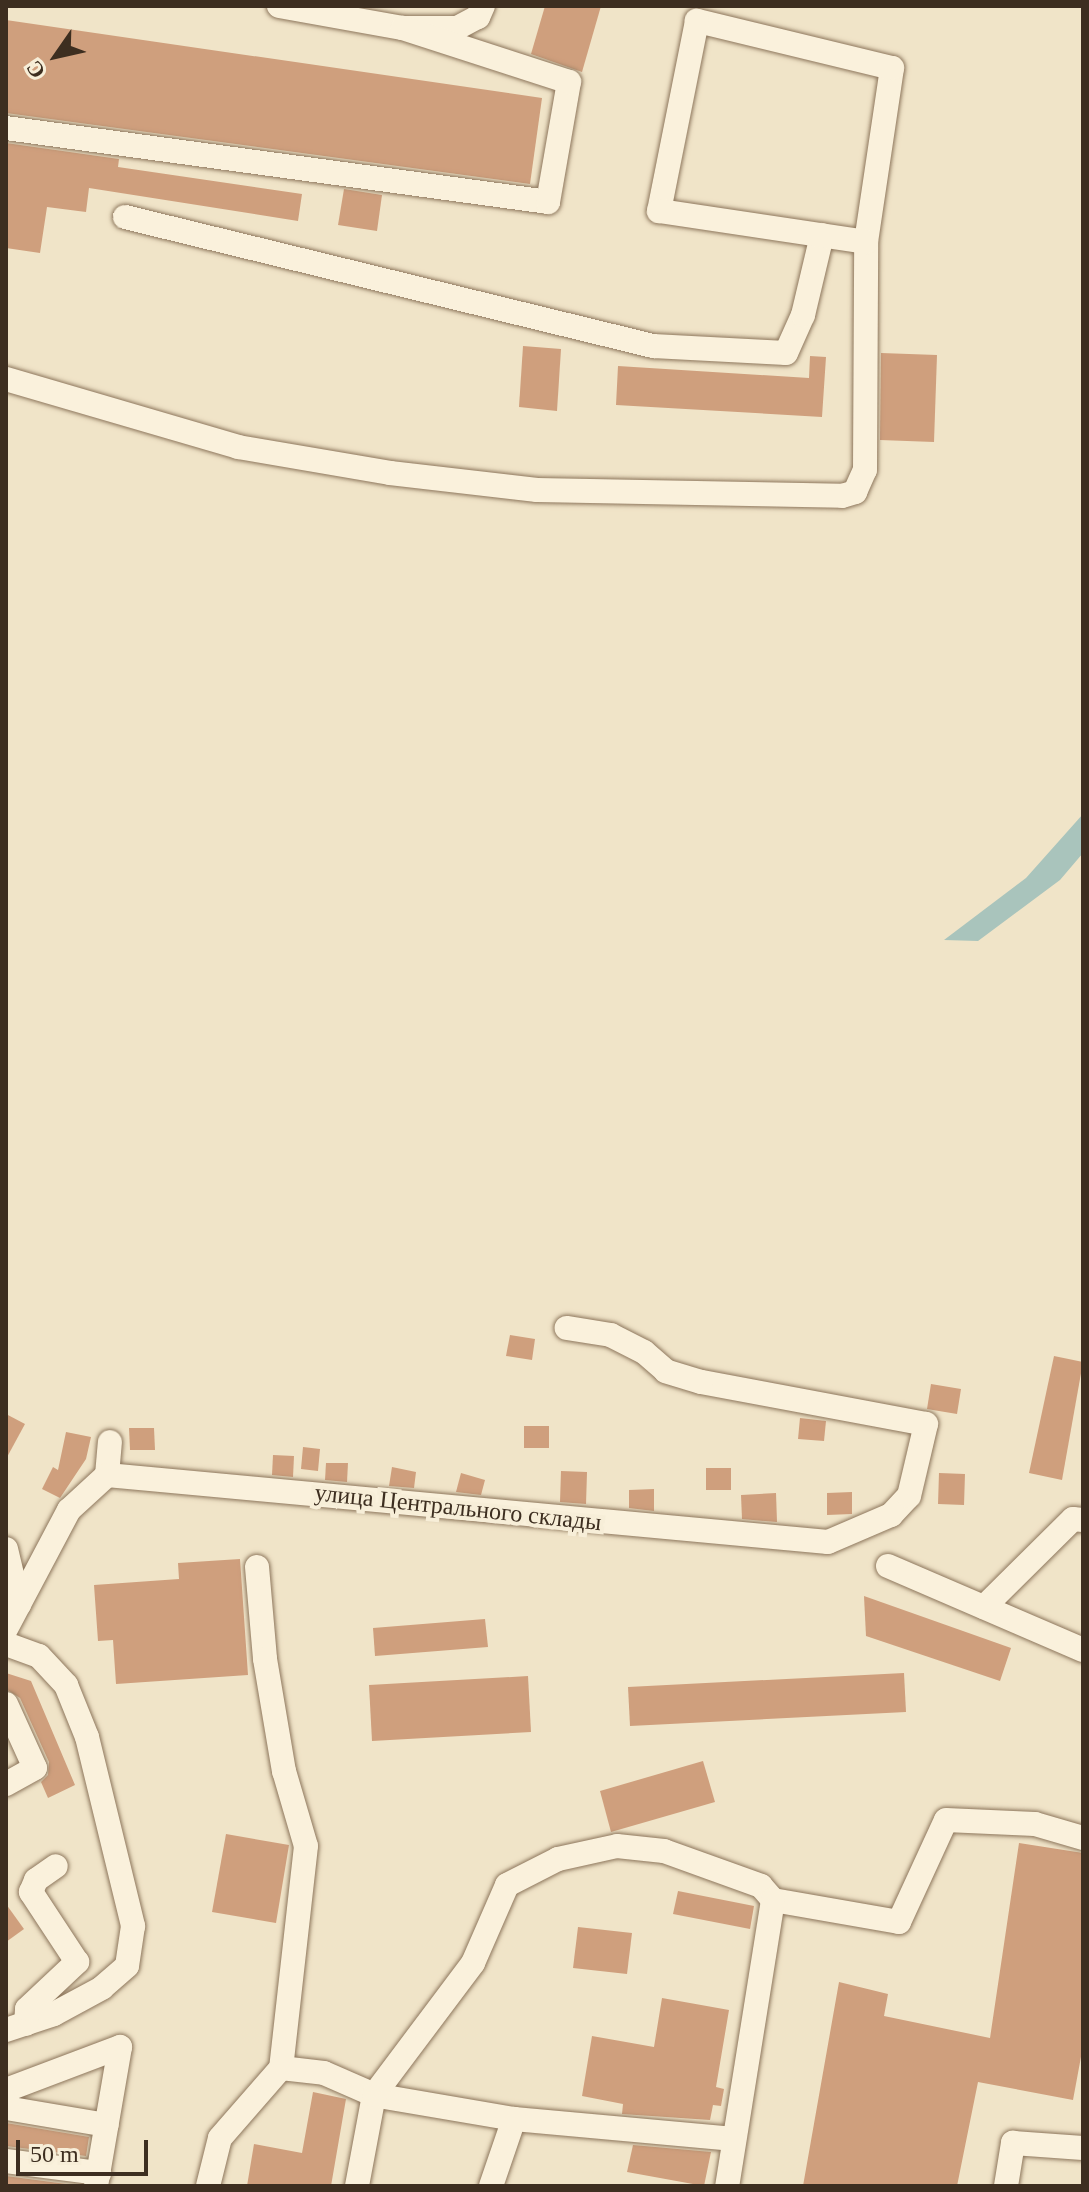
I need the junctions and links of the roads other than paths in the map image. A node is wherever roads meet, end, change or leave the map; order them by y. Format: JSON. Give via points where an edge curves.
{"nodes":[{"id":1,"x":279,"y":6,"type":"edge"},
{"id":2,"x":483,"y":6,"type":"edge"},
{"id":3,"x":403,"y":28,"type":"junction"},
{"id":4,"x":6,"y":128,"type":"edge"},
{"id":5,"x":125,"y":217,"type":"dead end"},
{"id":6,"x":822,"y":235,"type":"junction"},
{"id":7,"x":866,"y":242,"type":"junction"},
{"id":8,"x":6,"y":379,"type":"edge"},
{"id":9,"x":567,"y":1328,"type":"dead end"},
{"id":10,"x":110,"y":1442,"type":"dead end"},
{"id":11,"x":107,"y":1475,"type":"junction"},
{"id":12,"x":1083,"y":1520,"type":"edge"},
{"id":13,"x":6,"y":1549,"type":"edge"},
{"id":14,"x":888,"y":1566,"type":"dead end"},
{"id":15,"x":257,"y":1567,"type":"dead end"},
{"id":16,"x":19,"y":1604,"type":"junction"},
{"id":17,"x":984,"y":1607,"type":"junction"},
{"id":18,"x":6,"y":1629,"type":"edge"},
{"id":19,"x":6,"y":1644,"type":"edge"},
{"id":20,"x":1083,"y":1650,"type":"edge"},
{"id":21,"x":6,"y":1704,"type":"edge"},
{"id":22,"x":6,"y":1784,"type":"edge"},
{"id":23,"x":1083,"y":1838,"type":"edge"},
{"id":24,"x":56,"y":1866,"type":"dead end"},
{"id":25,"x":773,"y":1900,"type":"junction"},
{"id":26,"x":16,"y":2027,"type":"edge"},
{"id":27,"x":281,"y":2068,"type":"junction"},
{"id":28,"x":6,"y":2090,"type":"edge"},
{"id":29,"x":374,"y":2095,"type":"junction"},
{"id":30,"x":6,"y":2108,"type":"edge"},
{"id":31,"x":514,"y":2119,"type":"junction"},
{"id":32,"x":107,"y":2125,"type":"junction"},
{"id":33,"x":734,"y":2139,"type":"junction"},
{"id":34,"x":1083,"y":2148,"type":"edge"},
{"id":35,"x":6,"y":2161,"type":"edge"},
{"id":36,"x":98,"y":2180,"type":"edge"},
{"id":37,"x":208,"y":2186,"type":"edge"},
{"id":38,"x":357,"y":2186,"type":"edge"},
{"id":39,"x":491,"y":2186,"type":"edge"},
{"id":40,"x":727,"y":2186,"type":"edge"},
{"id":41,"x":1006,"y":2186,"type":"edge"}],
"edges":[{"from":1,"to":3,"type":"street"},
{"from":2,"to":3,"type":"street","via":[[478,17],[457,28]]},
{"from":3,"to":4,"type":"street","via":[[569,82],[548,202]]},
{"from":5,"to":6,"type":"street","via":[[653,346],[786,353],[803,315]]},
{"from":6,"to":7,"type":"street"},
{"from":6,"to":7,"type":"street","via":[[659,211],[697,21],[892,68]]},
{"from":7,"to":8,"type":"street","via":[[865,470],[855,492],[842,496],[537,490],[390,473],[238,447]]},
{"from":9,"to":11,"type":"street","name":"улица Центрального склады","via":[[611,1335],[666,1371],[701,1382],[926,1424],[909,1496],[891,1515],[828,1542]]},
{"from":10,"to":11,"type":"street"},
{"from":11,"to":16,"type":"street","via":[[69,1510]]},
{"from":12,"to":17,"type":"street","via":[[1073,1519]]},
{"from":13,"to":16,"type":"street"},
{"from":14,"to":17,"type":"street"},
{"from":15,"to":27,"type":"street","via":[[265,1659],[283,1761],[306,1846]]},
{"from":16,"to":18,"type":"street"},
{"from":17,"to":20,"type":"street"},
{"from":19,"to":26,"type":"street","via":[[39,1656],[66,1685],[87,1737],[133,1926],[127,1966],[102,1988]]},
{"from":21,"to":22,"type":"street","via":[[35,1768]]},
{"from":23,"to":25,"type":"street","via":[[1035,1824],[946,1820],[899,1922]]},
{"from":24,"to":26,"type":"street","via":[[36,1880],[31,1892],[77,1962],[27,2009]]},
{"from":25,"to":29,"type":"street","via":[[761,1886],[664,1851],[617,1846],[558,1859],[507,1885],[473,1963]]},
{"from":25,"to":33,"type":"street"},
{"from":27,"to":29,"type":"street","via":[[324,2073]]},
{"from":27,"to":37,"type":"street","via":[[220,2138]]},
{"from":28,"to":32,"type":"street","via":[[120,2047]]},
{"from":29,"to":31,"type":"street"},
{"from":29,"to":38,"type":"street"},
{"from":30,"to":32,"type":"street"},
{"from":31,"to":33,"type":"street"},
{"from":31,"to":39,"type":"street"},
{"from":32,"to":36,"type":"street"},
{"from":33,"to":40,"type":"street"},
{"from":34,"to":41,"type":"street","via":[[1013,2143]]},
{"from":35,"to":36,"type":"street"}]}
